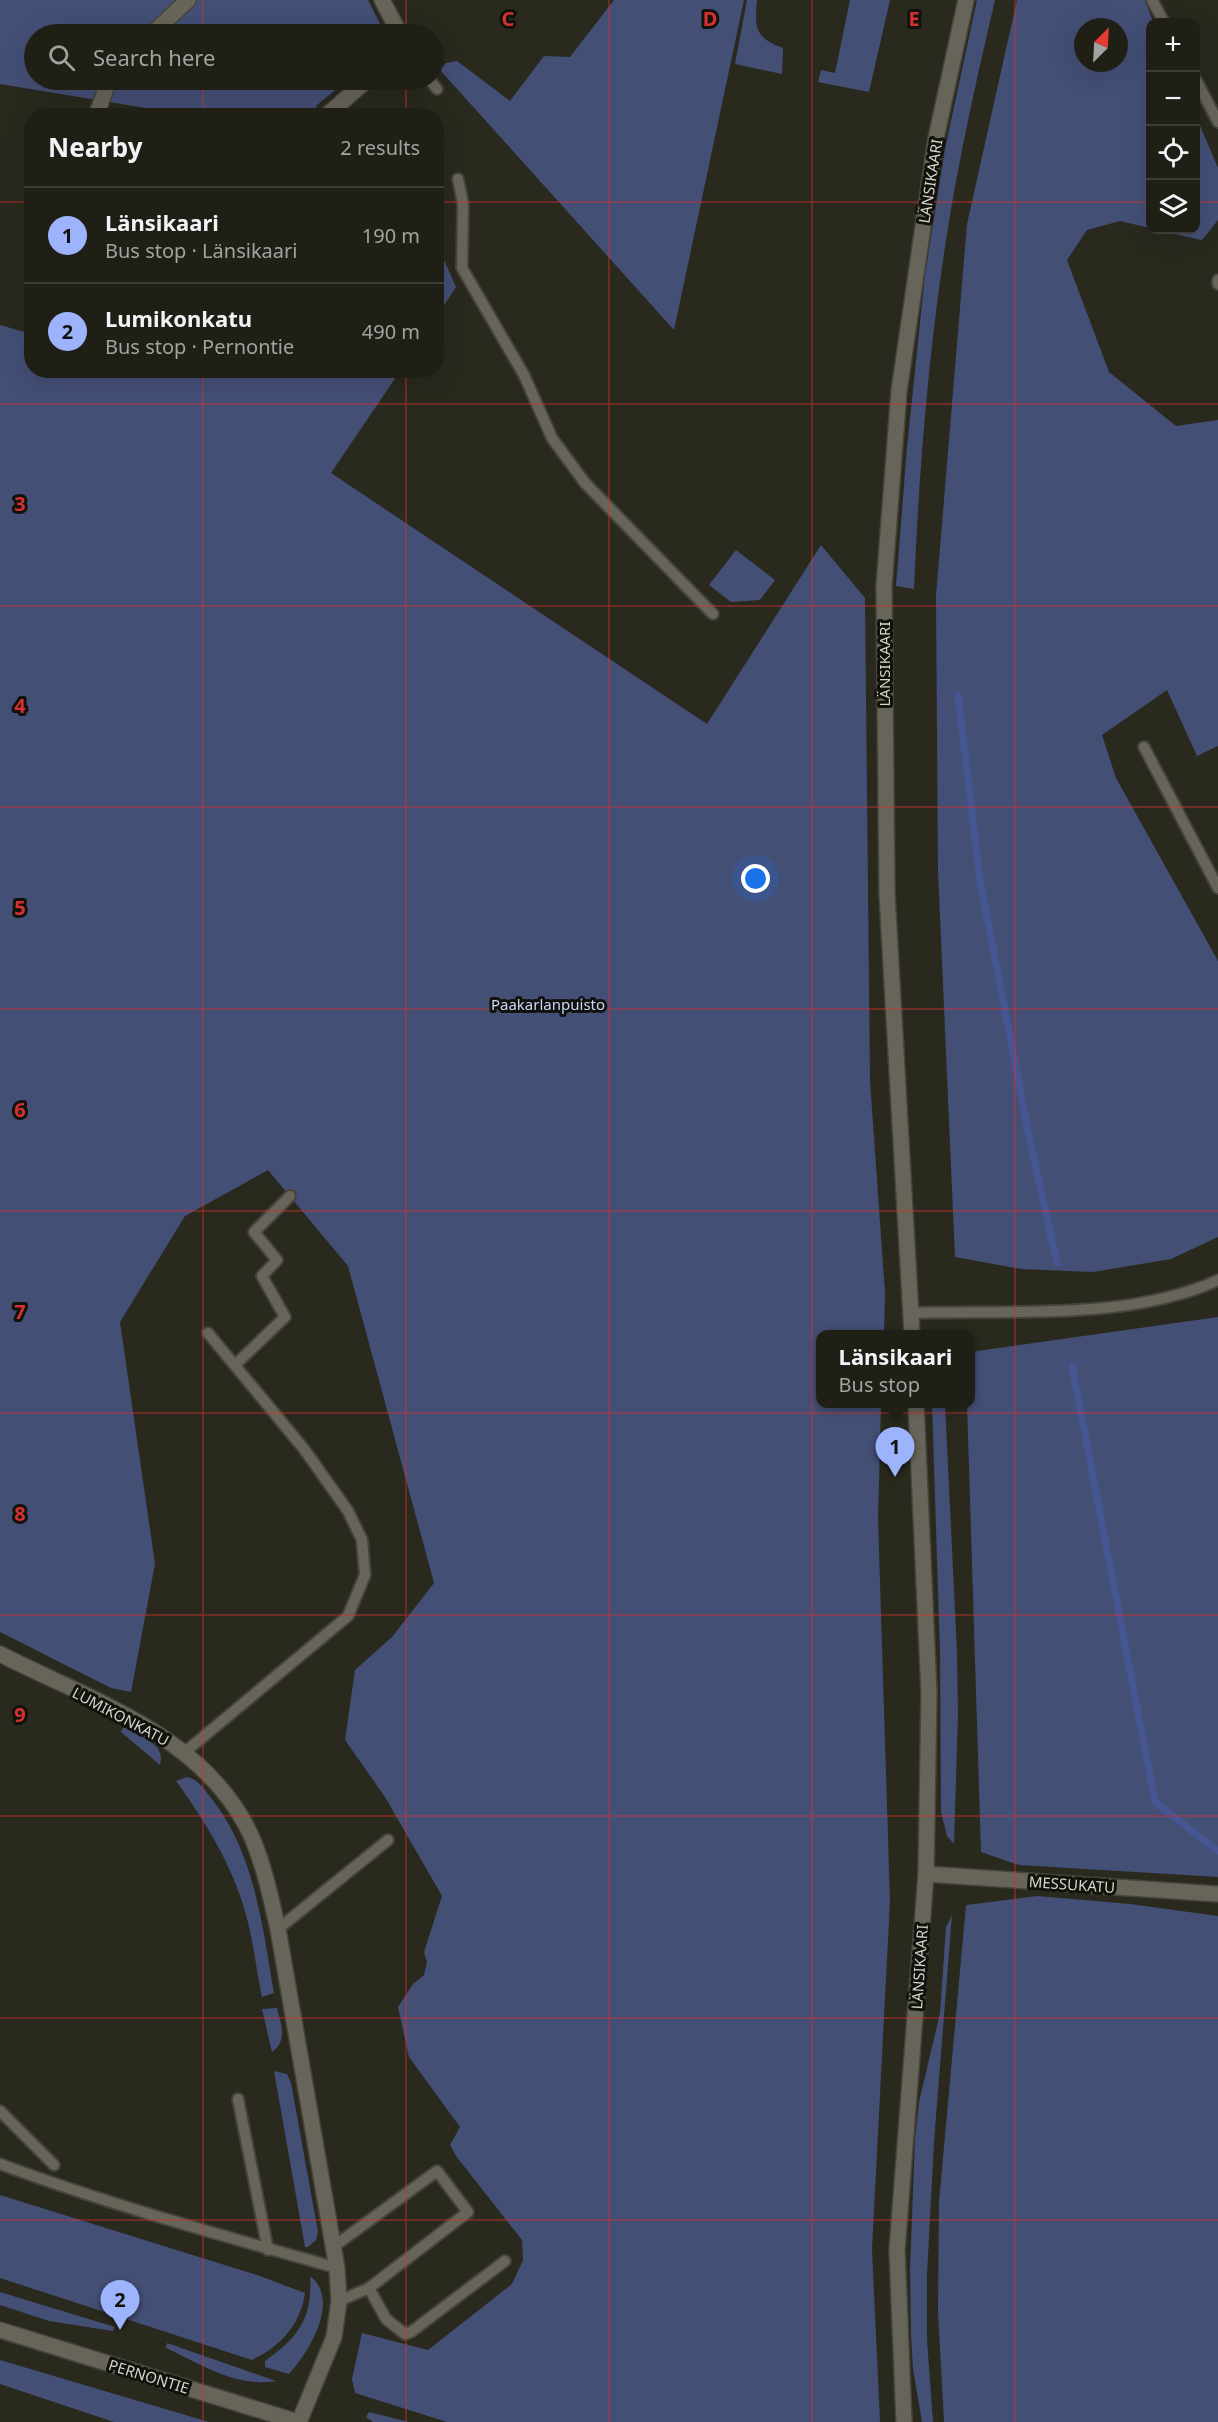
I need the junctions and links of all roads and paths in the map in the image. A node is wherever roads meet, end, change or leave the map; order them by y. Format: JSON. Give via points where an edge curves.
{"nodes":[{"id":1,"x":188,"y":0,"type":"edge"},
{"id":2,"x":382,"y":0,"type":"edge"},
{"id":3,"x":966,"y":0,"type":"edge"},
{"id":4,"x":1152,"y":0,"type":"edge"},
{"id":5,"x":1162,"y":18,"type":"edge"},
{"id":6,"x":163,"y":24,"type":"edge"},
{"id":7,"x":395,"y":24,"type":"edge"},
{"id":8,"x":1200,"y":88,"type":"edge"},
{"id":9,"x":105,"y":90,"type":"edge"},
{"id":10,"x":356,"y":90,"type":"edge"},
{"id":11,"x":99,"y":108,"type":"edge"},
{"id":12,"x":335,"y":108,"type":"edge"},
{"id":13,"x":1218,"y":122,"type":"edge"},
{"id":14,"x":458,"y":179,"type":"dead end"},
{"id":15,"x":713,"y":614,"type":"dead end"},
{"id":16,"x":1144,"y":747,"type":"dead end"},
{"id":17,"x":1218,"y":888,"type":"edge"},
{"id":18,"x":290,"y":1196,"type":"dead end"},
{"id":19,"x":1218,"y":1281,"type":"edge"},
{"id":20,"x":910,"y":1313,"type":"junction"},
{"id":21,"x":912,"y":1330,"type":"edge"},
{"id":22,"x":208,"y":1333,"type":"dead end"},
{"id":23,"x":234,"y":1365,"type":"junction"},
{"id":24,"x":916,"y":1408,"type":"edge"},
{"id":25,"x":0,"y":1654,"type":"edge"},
{"id":26,"x":185,"y":1752,"type":"junction"},
{"id":27,"x":388,"y":1840,"type":"dead end"},
{"id":28,"x":926,"y":1874,"type":"junction"},
{"id":29,"x":1218,"y":1894,"type":"edge"},
{"id":30,"x":278,"y":1929,"type":"junction"},
{"id":31,"x":238,"y":2099,"type":"dead end"},
{"id":32,"x":0,"y":2111,"type":"edge"},
{"id":33,"x":0,"y":2163,"type":"edge"},
{"id":34,"x":54,"y":2165,"type":"dead end"},
{"id":35,"x":333,"y":2247,"type":"junction"},
{"id":36,"x":268,"y":2250,"type":"junction"},
{"id":37,"x":505,"y":2261,"type":"dead end"},
{"id":38,"x":337,"y":2268,"type":"junction"},
{"id":39,"x":369,"y":2288,"type":"junction"},
{"id":40,"x":339,"y":2301,"type":"junction"},
{"id":41,"x":0,"y":2330,"type":"edge"},
{"id":42,"x":299,"y":2422,"type":"edge"},
{"id":43,"x":904,"y":2422,"type":"edge"}],
"edges":[{"from":1,"to":6,"type":"street"},
{"from":2,"to":7,"type":"street"},
{"from":3,"to":20,"type":"street","name":"LÄNSIKAARI","via":[[936,138],[899,391],[884,586],[887,894]]},
{"from":4,"to":5,"type":"lane"},
{"from":8,"to":13,"type":"lane"},
{"from":9,"to":11,"type":"street"},
{"from":10,"to":12,"type":"street"},
{"from":14,"to":15,"type":"lane","via":[[464,204],[462,268],[524,375],[552,438],[585,483]]},
{"from":16,"to":17,"type":"lane"},
{"from":18,"to":23,"type":"lane","via":[[254,1232],[277,1260],[262,1276],[285,1317]]},
{"from":19,"to":20,"type":"lane","via":[[1152,1300],[1106,1307]]},
{"from":20,"to":21,"type":"street","name":"LÄNSIKAARI"},
{"from":22,"to":23,"type":"lane"},
{"from":23,"to":26,"type":"lane","via":[[304,1449],[348,1511],[362,1540],[365,1575],[348,1616]]},
{"from":24,"to":28,"type":"street","name":"LÄNSIKAARI","via":[[929,1693]]},
{"from":25,"to":26,"type":"street","name":"LUMIKONKATU","via":[[133,1720]]},
{"from":26,"to":30,"type":"street","name":"LUMIKONKATU","via":[[236,1808],[266,1878]]},
{"from":27,"to":30,"type":"lane"},
{"from":28,"to":29,"type":"street","name":"MESSUKATU"},
{"from":28,"to":43,"type":"street","name":"LÄNSIKAARI","via":[[897,2250]]},
{"from":30,"to":35,"type":"street","name":"LUMIKONKATU"},
{"from":31,"to":36,"type":"lane"},
{"from":32,"to":34,"type":"lane"},
{"from":33,"to":36,"type":"lane"},
{"from":35,"to":38,"type":"street","name":"LUMIKONKATU"},
{"from":35,"to":39,"type":"lane","via":[[437,2171],[468,2212]]},
{"from":36,"to":38,"type":"lane"},
{"from":37,"to":39,"type":"lane","via":[[405,2334],[386,2319]]},
{"from":38,"to":40,"type":"street","name":"LUMIKONKATU"},
{"from":39,"to":40,"type":"lane"},
{"from":40,"to":42,"type":"street","name":"LUMIKONKATU","via":[[334,2337]]},
{"from":41,"to":42,"type":"street","name":"PERNONTIE"}]}
